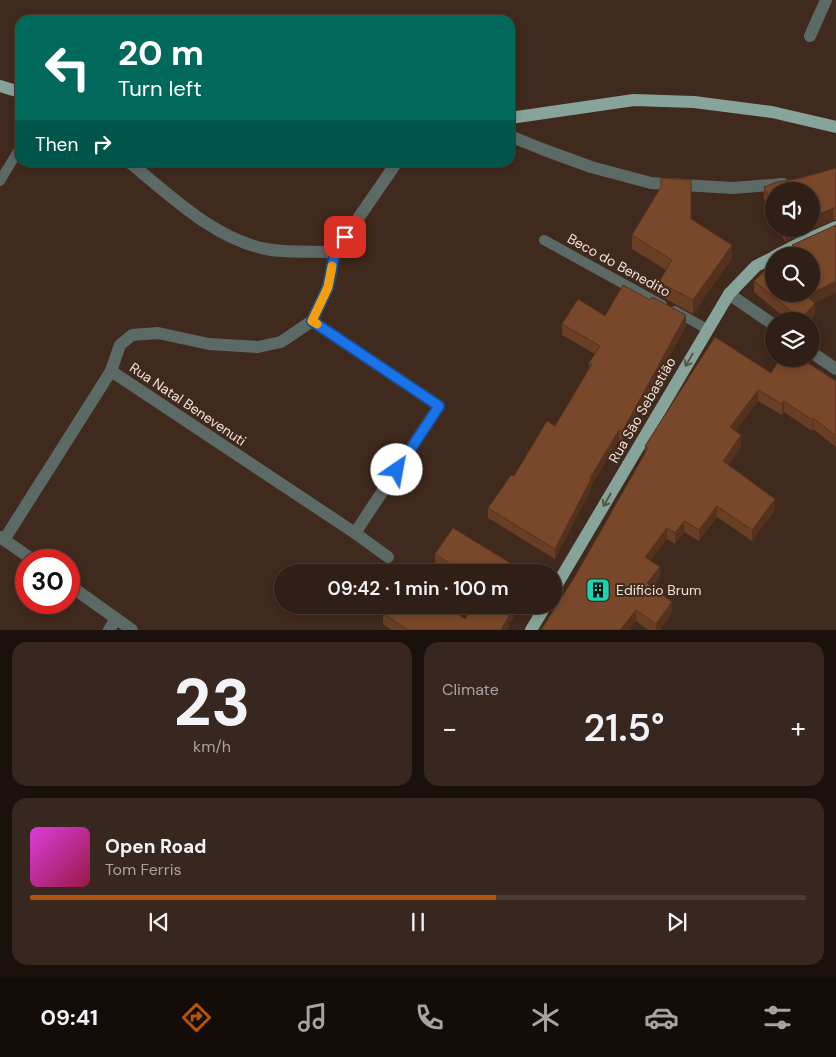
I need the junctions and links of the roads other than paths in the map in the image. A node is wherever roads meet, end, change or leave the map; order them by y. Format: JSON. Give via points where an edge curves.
{"nodes":[{"id":1,"x":826,"y":0,"type":"edge"},
{"id":2,"x":810,"y":36,"type":"dead end"},
{"id":3,"x":0,"y":86,"type":"edge"},
{"id":4,"x":15,"y":90,"type":"edge"},
{"id":5,"x":515,"y":117,"type":"edge"},
{"id":6,"x":836,"y":127,"type":"edge"},
{"id":7,"x":515,"y":138,"type":"edge"},
{"id":8,"x":15,"y":156,"type":"edge"},
{"id":9,"x":135,"y":167,"type":"edge"},
{"id":10,"x":394,"y":167,"type":"edge"},
{"id":11,"x":0,"y":182,"type":"edge"},
{"id":12,"x":765,"y":185,"type":"edge"},
{"id":13,"x":836,"y":226,"type":"edge"},
{"id":14,"x":544,"y":240,"type":"dead end"},
{"id":15,"x":792,"y":247,"type":"edge"},
{"id":16,"x":335,"y":252,"type":"junction"},
{"id":17,"x":765,"y":261,"type":"edge"},
{"id":18,"x":729,"y":294,"type":"junction"},
{"id":19,"x":765,"y":319,"type":"edge"},
{"id":20,"x":312,"y":321,"type":"junction"},
{"id":21,"x":707,"y":329,"type":"junction"},
{"id":22,"x":820,"y":358,"type":"edge"},
{"id":23,"x":836,"y":369,"type":"edge"},
{"id":24,"x":111,"y":371,"type":"junction"},
{"id":25,"x":355,"y":533,"type":"junction"},
{"id":26,"x":2,"y":538,"type":"edge"},
{"id":27,"x":18,"y":549,"type":"edge"},
{"id":28,"x":388,"y":557,"type":"dead end"},
{"id":29,"x":562,"y":576,"type":"edge"},
{"id":30,"x":80,"y":593,"type":"edge"},
{"id":31,"x":541,"y":614,"type":"edge"},
{"id":32,"x":116,"y":618,"type":"junction"},
{"id":33,"x":109,"y":630,"type":"edge"},
{"id":34,"x":132,"y":630,"type":"edge"},
{"id":35,"x":531,"y":630,"type":"edge"}],
"edges":[{"from":1,"to":2,"type":"street"},
{"from":3,"to":4,"type":"main road"},
{"from":5,"to":6,"type":"main road","via":[[634,100],[694,102],[772,112]]},
{"from":7,"to":12,"type":"street","via":[[591,167],[651,183],[733,188]]},
{"from":8,"to":11,"type":"lane"},
{"from":9,"to":16,"type":"street","via":[[232,239],[267,249]]},
{"from":10,"to":16,"type":"street"},
{"from":13,"to":15,"type":"main road","name":"Rua São Sebastião"},
{"from":14,"to":21,"type":"lane","name":"Beco do Benedito"},
{"from":16,"to":20,"type":"street","via":[[328,287]]},
{"from":17,"to":18,"type":"main road","name":"Rua São Sebastião"},
{"from":18,"to":19,"type":"street"},
{"from":18,"to":21,"type":"main road","name":"Rua São Sebastião"},
{"from":20,"to":24,"type":"street","via":[[281,342],[258,347],[209,344],[158,333],[132,336],[120,345]]},
{"from":20,"to":25,"type":"street","via":[[439,406]]},
{"from":21,"to":29,"type":"main road","name":"Rua São Sebastião","one_way":true},
{"from":22,"to":23,"type":"street"},
{"from":24,"to":25,"type":"street","name":"Rua Natal Benevenuti"},
{"from":24,"to":26,"type":"street","name":"Rua Natal Benevenuti"},
{"from":25,"to":28,"type":"street","name":"Rua Natal Benevenuti"},
{"from":26,"to":27,"type":"street"},
{"from":30,"to":32,"type":"street"},
{"from":31,"to":35,"type":"main road"},
{"from":32,"to":33,"type":"street"},
{"from":32,"to":34,"type":"street"}]}
